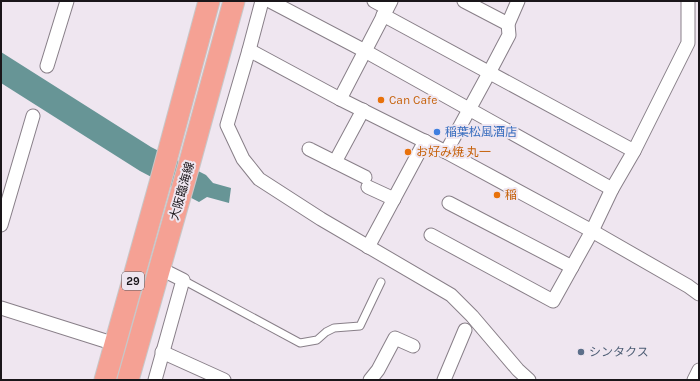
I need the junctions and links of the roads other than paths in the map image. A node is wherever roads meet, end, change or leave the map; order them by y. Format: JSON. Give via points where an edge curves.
{"nodes":[{"id":1,"x":67,"y":1,"type":"edge"},
{"id":2,"x":209,"y":1,"type":"edge"},
{"id":3,"x":234,"y":1,"type":"edge"},
{"id":4,"x":262,"y":1,"type":"edge"},
{"id":5,"x":270,"y":1,"type":"edge"},
{"id":6,"x":374,"y":1,"type":"edge"},
{"id":7,"x":464,"y":1,"type":"edge"},
{"id":8,"x":518,"y":1,"type":"edge"},
{"id":9,"x":688,"y":1,"type":"edge"},
{"id":10,"x":387,"y":8,"type":"edge"},
{"id":11,"x":508,"y":24,"type":"junction"},
{"id":12,"x":249,"y":50,"type":"junction"},
{"id":13,"x":365,"y":51,"type":"junction"},
{"id":14,"x":47,"y":66,"type":"dead end"},
{"id":15,"x":489,"y":73,"type":"junction"},
{"id":16,"x":340,"y":99,"type":"junction"},
{"id":17,"x":363,"y":110,"type":"junction"},
{"id":18,"x":469,"y":110,"type":"junction"},
{"id":19,"x":33,"y":116,"type":"dead end"},
{"id":20,"x":425,"y":141,"type":"junction"},
{"id":21,"x":309,"y":149,"type":"dead end"},
{"id":22,"x":634,"y":151,"type":"junction"},
{"id":23,"x":446,"y":152,"type":"junction"},
{"id":24,"x":335,"y":162,"type":"junction"},
{"id":25,"x":612,"y":189,"type":"junction"},
{"id":26,"x":394,"y":199,"type":"junction"},
{"id":27,"x":449,"y":203,"type":"dead end"},
{"id":28,"x":1,"y":226,"type":"edge"},
{"id":29,"x":592,"y":231,"type":"junction"},
{"id":30,"x":431,"y":235,"type":"dead end"},
{"id":31,"x":368,"y":247,"type":"junction"},
{"id":32,"x":572,"y":267,"type":"junction"},
{"id":33,"x":159,"y":268,"type":"junction"},
{"id":34,"x":183,"y":280,"type":"junction"},
{"id":35,"x":381,"y":282,"type":"dead end"},
{"id":36,"x":699,"y":294,"type":"edge"},
{"id":37,"x":1,"y":308,"type":"edge"},
{"id":38,"x":466,"y":330,"type":"dead end"},
{"id":39,"x":115,"y":344,"type":"junction"},
{"id":40,"x":413,"y":346,"type":"dead end"},
{"id":41,"x":162,"y":352,"type":"junction"},
{"id":42,"x":699,"y":370,"type":"edge"},
{"id":43,"x":105,"y":380,"type":"edge"},
{"id":44,"x":128,"y":380,"type":"edge"},
{"id":45,"x":155,"y":380,"type":"edge"},
{"id":46,"x":224,"y":380,"type":"edge"},
{"id":47,"x":370,"y":380,"type":"edge"},
{"id":48,"x":444,"y":380,"type":"edge"},
{"id":49,"x":529,"y":380,"type":"edge"},
{"id":50,"x":694,"y":380,"type":"edge"}],
"edges":[{"from":1,"to":14,"type":"street"},
{"from":2,"to":39,"type":"main road","name":"大阪臨海線","number":"29"},
{"from":3,"to":33,"type":"main road","name":"大阪臨海線","number":"29"},
{"from":4,"to":12,"type":"street"},
{"from":5,"to":13,"type":"street"},
{"from":6,"to":10,"type":"street"},
{"from":7,"to":11,"type":"street"},
{"from":8,"to":11,"type":"street"},
{"from":9,"to":22,"type":"street","via":[[688,43]]},
{"from":10,"to":13,"type":"street"},
{"from":10,"to":15,"type":"street"},
{"from":11,"to":15,"type":"street","via":[[508,35]]},
{"from":12,"to":16,"type":"street"},
{"from":12,"to":31,"type":"street","via":[[227,125],[243,159],[259,179]]},
{"from":13,"to":16,"type":"street"},
{"from":13,"to":18,"type":"street"},
{"from":15,"to":18,"type":"street"},
{"from":15,"to":22,"type":"street"},
{"from":16,"to":17,"type":"street"},
{"from":17,"to":20,"type":"street"},
{"from":17,"to":24,"type":"street"},
{"from":18,"to":23,"type":"street"},
{"from":18,"to":25,"type":"street"},
{"from":19,"to":28,"type":"street"},
{"from":20,"to":23,"type":"street"},
{"from":20,"to":26,"type":"street"},
{"from":21,"to":24,"type":"street"},
{"from":22,"to":25,"type":"street"},
{"from":23,"to":29,"type":"street"},
{"from":24,"to":26,"type":"street"},
{"from":25,"to":29,"type":"street"},
{"from":26,"to":31,"type":"street"},
{"from":27,"to":32,"type":"street"},
{"from":29,"to":32,"type":"street"},
{"from":29,"to":36,"type":"street"},
{"from":30,"to":32,"type":"street","via":[[553,301]]},
{"from":31,"to":49,"type":"street","via":[[451,295]]},
{"from":33,"to":34,"type":"street"},
{"from":33,"to":44,"type":"main road","name":"大阪臨海線","number":"29"},
{"from":34,"to":35,"type":"lane","via":[[300,343],[317,340],[334,328],[360,326]]},
{"from":34,"to":41,"type":"street"},
{"from":37,"to":39,"type":"street"},
{"from":38,"to":48,"type":"street"},
{"from":39,"to":43,"type":"main road","name":"大阪臨海線","number":"29"},
{"from":40,"to":47,"type":"street","via":[[395,338]]},
{"from":41,"to":45,"type":"street"},
{"from":41,"to":46,"type":"street"},
{"from":42,"to":50,"type":"street"}]}
